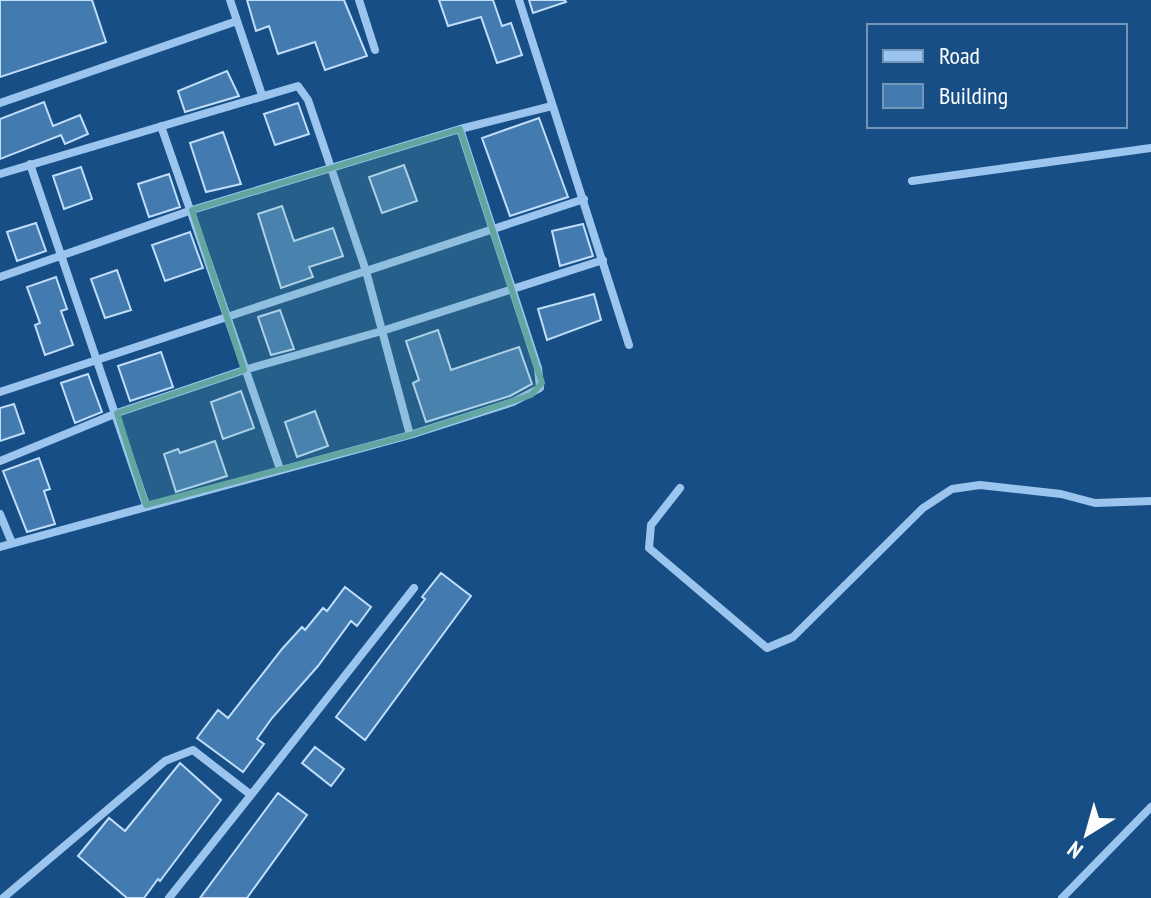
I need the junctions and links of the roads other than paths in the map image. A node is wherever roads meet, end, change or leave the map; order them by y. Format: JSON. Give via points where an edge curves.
{"nodes":[{"id":1,"x":230,"y":0,"type":"edge"},
{"id":2,"x":359,"y":0,"type":"edge"},
{"id":3,"x":519,"y":0,"type":"edge"},
{"id":4,"x":237,"y":21,"type":"junction"},
{"id":5,"x":375,"y":50,"type":"dead end"},
{"id":6,"x":262,"y":95,"type":"junction"},
{"id":7,"x":0,"y":103,"type":"edge"},
{"id":8,"x":552,"y":106,"type":"junction"},
{"id":9,"x":161,"y":126,"type":"junction"},
{"id":10,"x":460,"y":129,"type":"junction"},
{"id":11,"x":1151,"y":148,"type":"edge"},
{"id":12,"x":30,"y":164,"type":"junction"},
{"id":13,"x":330,"y":169,"type":"junction"},
{"id":14,"x":0,"y":174,"type":"edge"},
{"id":15,"x":912,"y":181,"type":"dead end"},
{"id":16,"x":584,"y":199,"type":"junction"},
{"id":17,"x":192,"y":210,"type":"junction"},
{"id":18,"x":492,"y":229,"type":"junction"},
{"id":19,"x":61,"y":257,"type":"junction"},
{"id":20,"x":603,"y":260,"type":"junction"},
{"id":21,"x":366,"y":271,"type":"junction"},
{"id":22,"x":0,"y":277,"type":"edge"},
{"id":23,"x":514,"y":289,"type":"junction"},
{"id":24,"x":228,"y":317,"type":"junction"},
{"id":25,"x":382,"y":331,"type":"junction"},
{"id":26,"x":629,"y":345,"type":"dead end"},
{"id":27,"x":99,"y":360,"type":"junction"},
{"id":28,"x":244,"y":370,"type":"junction"},
{"id":29,"x":0,"y":392,"type":"edge"},
{"id":30,"x":117,"y":413,"type":"junction"},
{"id":31,"x":410,"y":435,"type":"junction"},
{"id":32,"x":0,"y":461,"type":"edge"},
{"id":33,"x":280,"y":469,"type":"junction"},
{"id":34,"x":680,"y":488,"type":"dead end"},
{"id":35,"x":1151,"y":501,"type":"edge"},
{"id":36,"x":146,"y":505,"type":"junction"},
{"id":37,"x":0,"y":514,"type":"edge"},
{"id":38,"x":12,"y":543,"type":"junction"},
{"id":39,"x":0,"y":547,"type":"edge"},
{"id":40,"x":414,"y":588,"type":"dead end"},
{"id":41,"x":251,"y":795,"type":"junction"},
{"id":42,"x":1151,"y":807,"type":"edge"},
{"id":43,"x":3,"y":898,"type":"edge"},
{"id":44,"x":169,"y":898,"type":"edge"},
{"id":45,"x":1062,"y":898,"type":"edge"}],
"edges":[{"from":1,"to":4,"type":"street"},
{"from":2,"to":5,"type":"street"},
{"from":3,"to":8,"type":"street"},
{"from":4,"to":6,"type":"street"},
{"from":4,"to":7,"type":"street"},
{"from":6,"to":9,"type":"street"},
{"from":6,"to":13,"type":"street","via":[[292,86],[303,90]]},
{"from":8,"to":10,"type":"street"},
{"from":8,"to":16,"type":"street"},
{"from":9,"to":12,"type":"street"},
{"from":9,"to":17,"type":"street"},
{"from":10,"to":13,"type":"street"},
{"from":10,"to":18,"type":"street"},
{"from":11,"to":15,"type":"street"},
{"from":12,"to":14,"type":"street"},
{"from":12,"to":19,"type":"street"},
{"from":13,"to":17,"type":"street"},
{"from":13,"to":21,"type":"street"},
{"from":16,"to":18,"type":"street"},
{"from":16,"to":20,"type":"street"},
{"from":17,"to":19,"type":"street"},
{"from":17,"to":24,"type":"street"},
{"from":18,"to":21,"type":"street"},
{"from":18,"to":23,"type":"street"},
{"from":19,"to":22,"type":"street"},
{"from":19,"to":27,"type":"street"},
{"from":20,"to":23,"type":"street"},
{"from":20,"to":26,"type":"street"},
{"from":21,"to":24,"type":"street"},
{"from":21,"to":25,"type":"street"},
{"from":23,"to":25,"type":"street"},
{"from":23,"to":31,"type":"street","via":[[540,388]]},
{"from":24,"to":27,"type":"street"},
{"from":24,"to":28,"type":"street"},
{"from":25,"to":28,"type":"street"},
{"from":25,"to":31,"type":"street"},
{"from":27,"to":29,"type":"street"},
{"from":27,"to":30,"type":"street"},
{"from":28,"to":30,"type":"street"},
{"from":28,"to":33,"type":"street"},
{"from":30,"to":32,"type":"street"},
{"from":30,"to":36,"type":"street"},
{"from":31,"to":33,"type":"street"},
{"from":33,"to":36,"type":"street"},
{"from":34,"to":35,"type":"street","via":[[651,525],[649,548],[767,648],[793,637],[923,508],[952,489],[980,485],[1095,503]]},
{"from":36,"to":38,"type":"street"},
{"from":37,"to":38,"type":"street"},
{"from":38,"to":39,"type":"street"},
{"from":40,"to":41,"type":"street"},
{"from":41,"to":43,"type":"street","via":[[193,750],[183,751]]},
{"from":41,"to":44,"type":"street"},
{"from":42,"to":45,"type":"street"}]}
